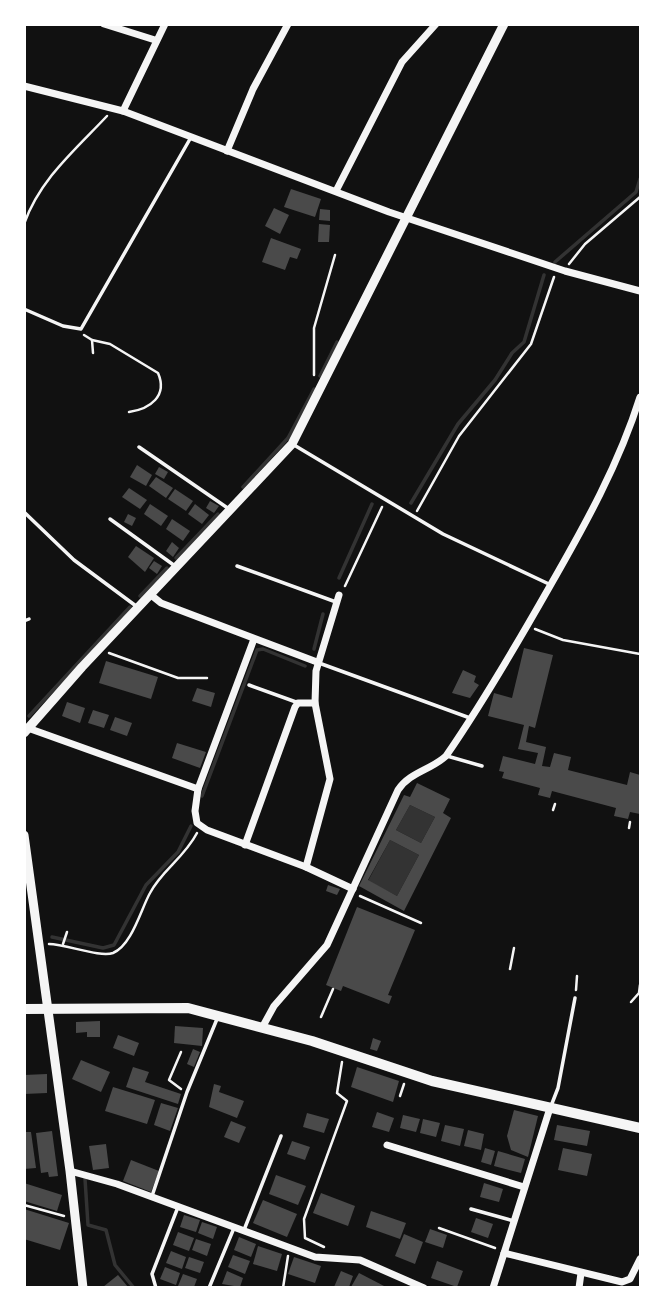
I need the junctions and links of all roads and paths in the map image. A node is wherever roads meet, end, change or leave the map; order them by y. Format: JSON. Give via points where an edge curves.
{"nodes":[{"id":1,"x":103,"y":24,"type":"edge"},
{"id":2,"x":165,"y":24,"type":"edge"},
{"id":3,"x":288,"y":24,"type":"edge"},
{"id":4,"x":436,"y":24,"type":"edge"},
{"id":5,"x":504,"y":24,"type":"edge"},
{"id":6,"x":155,"y":40,"type":"junction"},
{"id":7,"x":24,"y":86,"type":"edge"},
{"id":8,"x":111,"y":107,"type":"junction"},
{"id":9,"x":123,"y":110,"type":"junction"},
{"id":10,"x":191,"y":137,"type":"junction"},
{"id":11,"x":227,"y":151,"type":"junction"},
{"id":12,"x":335,"y":191,"type":"junction"},
{"id":13,"x":640,"y":197,"type":"edge"},
{"id":14,"x":406,"y":217,"type":"junction"},
{"id":15,"x":24,"y":224,"type":"edge"},
{"id":16,"x":335,"y":255,"type":"dead end"},
{"id":17,"x":562,"y":270,"type":"junction"},
{"id":18,"x":640,"y":291,"type":"edge"},
{"id":19,"x":24,"y":309,"type":"edge"},
{"id":20,"x":81,"y":329,"type":"junction"},
{"id":21,"x":92,"y":340,"type":"junction"},
{"id":22,"x":93,"y":354,"type":"dead end"},
{"id":23,"x":321,"y":387,"type":"junction"},
{"id":24,"x":640,"y":397,"type":"edge"},
{"id":25,"x":130,"y":412,"type":"dead end"},
{"id":26,"x":292,"y":444,"type":"junction"},
{"id":27,"x":139,"y":447,"type":"dead end"},
{"id":28,"x":385,"y":500,"type":"junction"},
{"id":29,"x":230,"y":510,"type":"junction"},
{"id":30,"x":24,"y":512,"type":"edge"},
{"id":31,"x":414,"y":517,"type":"junction"},
{"id":32,"x":110,"y":519,"type":"dead end"},
{"id":33,"x":237,"y":566,"type":"dead end"},
{"id":34,"x":177,"y":567,"type":"junction"},
{"id":35,"x":345,"y":585,"type":"dead end"},
{"id":36,"x":551,"y":585,"type":"junction"},
{"id":37,"x":151,"y":595,"type":"junction"},
{"id":38,"x":338,"y":599,"type":"joint"},
{"id":39,"x":138,"y":608,"type":"junction"},
{"id":40,"x":528,"y":626,"type":"junction"},
{"id":41,"x":254,"y":639,"type":"junction"},
{"id":42,"x":106,"y":651,"type":"dead end"},
{"id":43,"x":640,"y":654,"type":"edge"},
{"id":44,"x":317,"y":662,"type":"junction"},
{"id":45,"x":207,"y":678,"type":"dead end"},
{"id":46,"x":249,"y":685,"type":"dead end"},
{"id":47,"x":298,"y":703,"type":"junction"},
{"id":48,"x":315,"y":703,"type":"junction"},
{"id":49,"x":471,"y":718,"type":"junction"},
{"id":50,"x":25,"y":729,"type":"edge"},
{"id":51,"x":446,"y":756,"type":"junction"},
{"id":52,"x":482,"y":766,"type":"dead end"},
{"id":53,"x":198,"y":789,"type":"junction"},
{"id":54,"x":555,"y":804,"type":"dead end"},
{"id":55,"x":553,"y":810,"type":"dead end"},
{"id":56,"x":630,"y":822,"type":"dead end"},
{"id":57,"x":199,"y":827,"type":"junction"},
{"id":58,"x":629,"y":828,"type":"dead end"},
{"id":59,"x":24,"y":835,"type":"edge"},
{"id":60,"x":245,"y":845,"type":"junction"},
{"id":61,"x":306,"y":867,"type":"junction"},
{"id":62,"x":353,"y":889,"type":"junction"},
{"id":63,"x":366,"y":899,"type":"dead end"},
{"id":64,"x":421,"y":923,"type":"dead end"},
{"id":65,"x":67,"y":932,"type":"dead end"},
{"id":66,"x":51,"y":944,"type":"dead end"},
{"id":67,"x":63,"y":944,"type":"junction"},
{"id":68,"x":514,"y":948,"type":"dead end"},
{"id":69,"x":510,"y":969,"type":"dead end"},
{"id":70,"x":577,"y":976,"type":"dead end"},
{"id":71,"x":640,"y":985,"type":"edge"},
{"id":72,"x":333,"y":989,"type":"dead end"},
{"id":73,"x":575,"y":998,"type":"joint"},
{"id":74,"x":631,"y":1002,"type":"dead end"},
{"id":75,"x":46,"y":1008,"type":"junction"},
{"id":76,"x":24,"y":1009,"type":"edge"},
{"id":77,"x":218,"y":1014,"type":"junction"},
{"id":78,"x":321,"y":1017,"type":"dead end"},
{"id":79,"x":263,"y":1026,"type":"junction"},
{"id":80,"x":181,"y":1052,"type":"dead end"},
{"id":81,"x":344,"y":1053,"type":"junction"},
{"id":82,"x":407,"y":1074,"type":"junction"},
{"id":83,"x":187,"y":1092,"type":"junction"},
{"id":84,"x":400,"y":1096,"type":"dead end"},
{"id":85,"x":550,"y":1108,"type":"junction"},
{"id":86,"x":640,"y":1128,"type":"edge"},
{"id":87,"x":281,"y":1136,"type":"dead end"},
{"id":88,"x":387,"y":1145,"type":"dead end"},
{"id":89,"x":71,"y":1171,"type":"junction"},
{"id":90,"x":524,"y":1187,"type":"junction"},
{"id":91,"x":151,"y":1198,"type":"junction"},
{"id":92,"x":24,"y":1205,"type":"edge"},
{"id":93,"x":178,"y":1208,"type":"junction"},
{"id":94,"x":471,"y":1209,"type":"dead end"},
{"id":95,"x":75,"y":1214,"type":"junction"},
{"id":96,"x":514,"y":1221,"type":"junction"},
{"id":97,"x":234,"y":1228,"type":"junction"},
{"id":98,"x":439,"y":1228,"type":"dead end"},
{"id":99,"x":243,"y":1232,"type":"junction"},
{"id":100,"x":326,"y":1248,"type":"dead end"},
{"id":101,"x":290,"y":1249,"type":"junction"},
{"id":102,"x":504,"y":1253,"type":"junction"},
{"id":103,"x":640,"y":1261,"type":"edge"},
{"id":104,"x":581,"y":1273,"type":"junction"},
{"id":105,"x":83,"y":1287,"type":"edge"},
{"id":106,"x":156,"y":1287,"type":"edge"},
{"id":107,"x":209,"y":1287,"type":"edge"},
{"id":108,"x":283,"y":1287,"type":"edge"},
{"id":109,"x":424,"y":1287,"type":"edge"},
{"id":110,"x":493,"y":1287,"type":"edge"},
{"id":111,"x":579,"y":1287,"type":"edge"}],
"edges":[{"from":1,"to":6,"type":"street"},
{"from":2,"to":6,"type":"street"},
{"from":3,"to":11,"type":"street"},
{"from":4,"to":12,"type":"street","via":[[402,62]]},
{"from":5,"to":14,"type":"street"},
{"from":6,"to":9,"type":"street","via":[[145,71]]},
{"from":7,"to":8,"type":"street"},
{"from":8,"to":9,"type":"street"},
{"from":8,"to":15,"type":"path","via":[[46,181]]},
{"from":9,"to":10,"type":"street"},
{"from":10,"to":11,"type":"street"},
{"from":10,"to":20,"type":"lane"},
{"from":11,"to":12,"type":"street"},
{"from":12,"to":14,"type":"street"},
{"from":13,"to":17,"type":"path"},
{"from":14,"to":17,"type":"street"},
{"from":14,"to":23,"type":"street"},
{"from":16,"to":23,"type":"path","via":[[314,328],[312,362]]},
{"from":17,"to":18,"type":"street"},
{"from":17,"to":31,"type":"path","via":[[531,344],[459,436]]},
{"from":19,"to":20,"type":"lane"},
{"from":20,"to":21,"type":"path","via":[[85,338]]},
{"from":21,"to":22,"type":"path"},
{"from":21,"to":25,"type":"path","via":[[110,344],[159,373],[158,399],[149,408]]},
{"from":23,"to":26,"type":"street"},
{"from":24,"to":36,"type":"street","via":[[614,467]]},
{"from":26,"to":28,"type":"lane"},
{"from":26,"to":29,"type":"street"},
{"from":27,"to":29,"type":"lane"},
{"from":28,"to":31,"type":"lane"},
{"from":28,"to":35,"type":"path"},
{"from":29,"to":34,"type":"street"},
{"from":30,"to":39,"type":"lane","via":[[74,560]]},
{"from":31,"to":36,"type":"lane"},
{"from":32,"to":34,"type":"lane"},
{"from":33,"to":38,"type":"lane"},
{"from":34,"to":37,"type":"street"},
{"from":36,"to":40,"type":"street"},
{"from":37,"to":39,"type":"street"},
{"from":37,"to":41,"type":"street"},
{"from":38,"to":44,"type":"street"},
{"from":39,"to":50,"type":"street"},
{"from":40,"to":43,"type":"path","via":[[563,640]]},
{"from":40,"to":49,"type":"street"},
{"from":41,"to":44,"type":"street"},
{"from":41,"to":53,"type":"street"},
{"from":42,"to":45,"type":"path","via":[[178,678]]},
{"from":44,"to":48,"type":"street"},
{"from":44,"to":49,"type":"lane"},
{"from":46,"to":47,"type":"lane"},
{"from":47,"to":48,"type":"street"},
{"from":47,"to":60,"type":"street"},
{"from":48,"to":61,"type":"street","via":[[330,779]]},
{"from":49,"to":51,"type":"street"},
{"from":50,"to":53,"type":"street"},
{"from":51,"to":52,"type":"lane"},
{"from":51,"to":62,"type":"street","via":[[401,784]]},
{"from":53,"to":57,"type":"street","via":[[195,811]]},
{"from":54,"to":55,"type":"path"},
{"from":56,"to":58,"type":"path"},
{"from":57,"to":60,"type":"street"},
{"from":57,"to":67,"type":"path","via":[[187,851],[152,890],[116,951],[106,954]]},
{"from":59,"to":75,"type":"street"},
{"from":60,"to":61,"type":"street"},
{"from":61,"to":62,"type":"street"},
{"from":62,"to":79,"type":"street","via":[[327,945],[274,1006]]},
{"from":63,"to":64,"type":"path"},
{"from":65,"to":67,"type":"path"},
{"from":66,"to":67,"type":"path"},
{"from":68,"to":69,"type":"path"},
{"from":70,"to":73,"type":"path"},
{"from":71,"to":74,"type":"path"},
{"from":72,"to":78,"type":"path"},
{"from":73,"to":85,"type":"lane"},
{"from":75,"to":76,"type":"main road"},
{"from":75,"to":77,"type":"main road","via":[[155,1006]]},
{"from":75,"to":89,"type":"street"},
{"from":77,"to":79,"type":"main road"},
{"from":77,"to":83,"type":"lane"},
{"from":79,"to":81,"type":"main road"},
{"from":80,"to":83,"type":"path","via":[[169,1082]]},
{"from":81,"to":82,"type":"main road"},
{"from":81,"to":100,"type":"path","via":[[337,1093],[347,1101],[304,1219],[305,1238]]},
{"from":82,"to":84,"type":"path"},
{"from":82,"to":85,"type":"main road"},
{"from":83,"to":91,"type":"lane"},
{"from":85,"to":86,"type":"main road"},
{"from":85,"to":90,"type":"street"},
{"from":87,"to":99,"type":"lane"},
{"from":88,"to":90,"type":"street"},
{"from":89,"to":91,"type":"street"},
{"from":89,"to":95,"type":"street"},
{"from":90,"to":96,"type":"street"},
{"from":91,"to":93,"type":"street"},
{"from":92,"to":95,"type":"path","via":[[62,1216]]},
{"from":93,"to":97,"type":"street"},
{"from":93,"to":106,"type":"lane","via":[[152,1274]]},
{"from":94,"to":96,"type":"lane"},
{"from":95,"to":105,"type":"street"},
{"from":96,"to":102,"type":"street"},
{"from":97,"to":99,"type":"street"},
{"from":97,"to":107,"type":"lane"},
{"from":98,"to":102,"type":"path"},
{"from":99,"to":101,"type":"street"},
{"from":101,"to":108,"type":"path"},
{"from":101,"to":109,"type":"street","via":[[324,1259],[360,1260]]},
{"from":102,"to":104,"type":"street"},
{"from":102,"to":110,"type":"street"},
{"from":103,"to":104,"type":"street","via":[[622,1282]]},
{"from":104,"to":111,"type":"street"}]}
